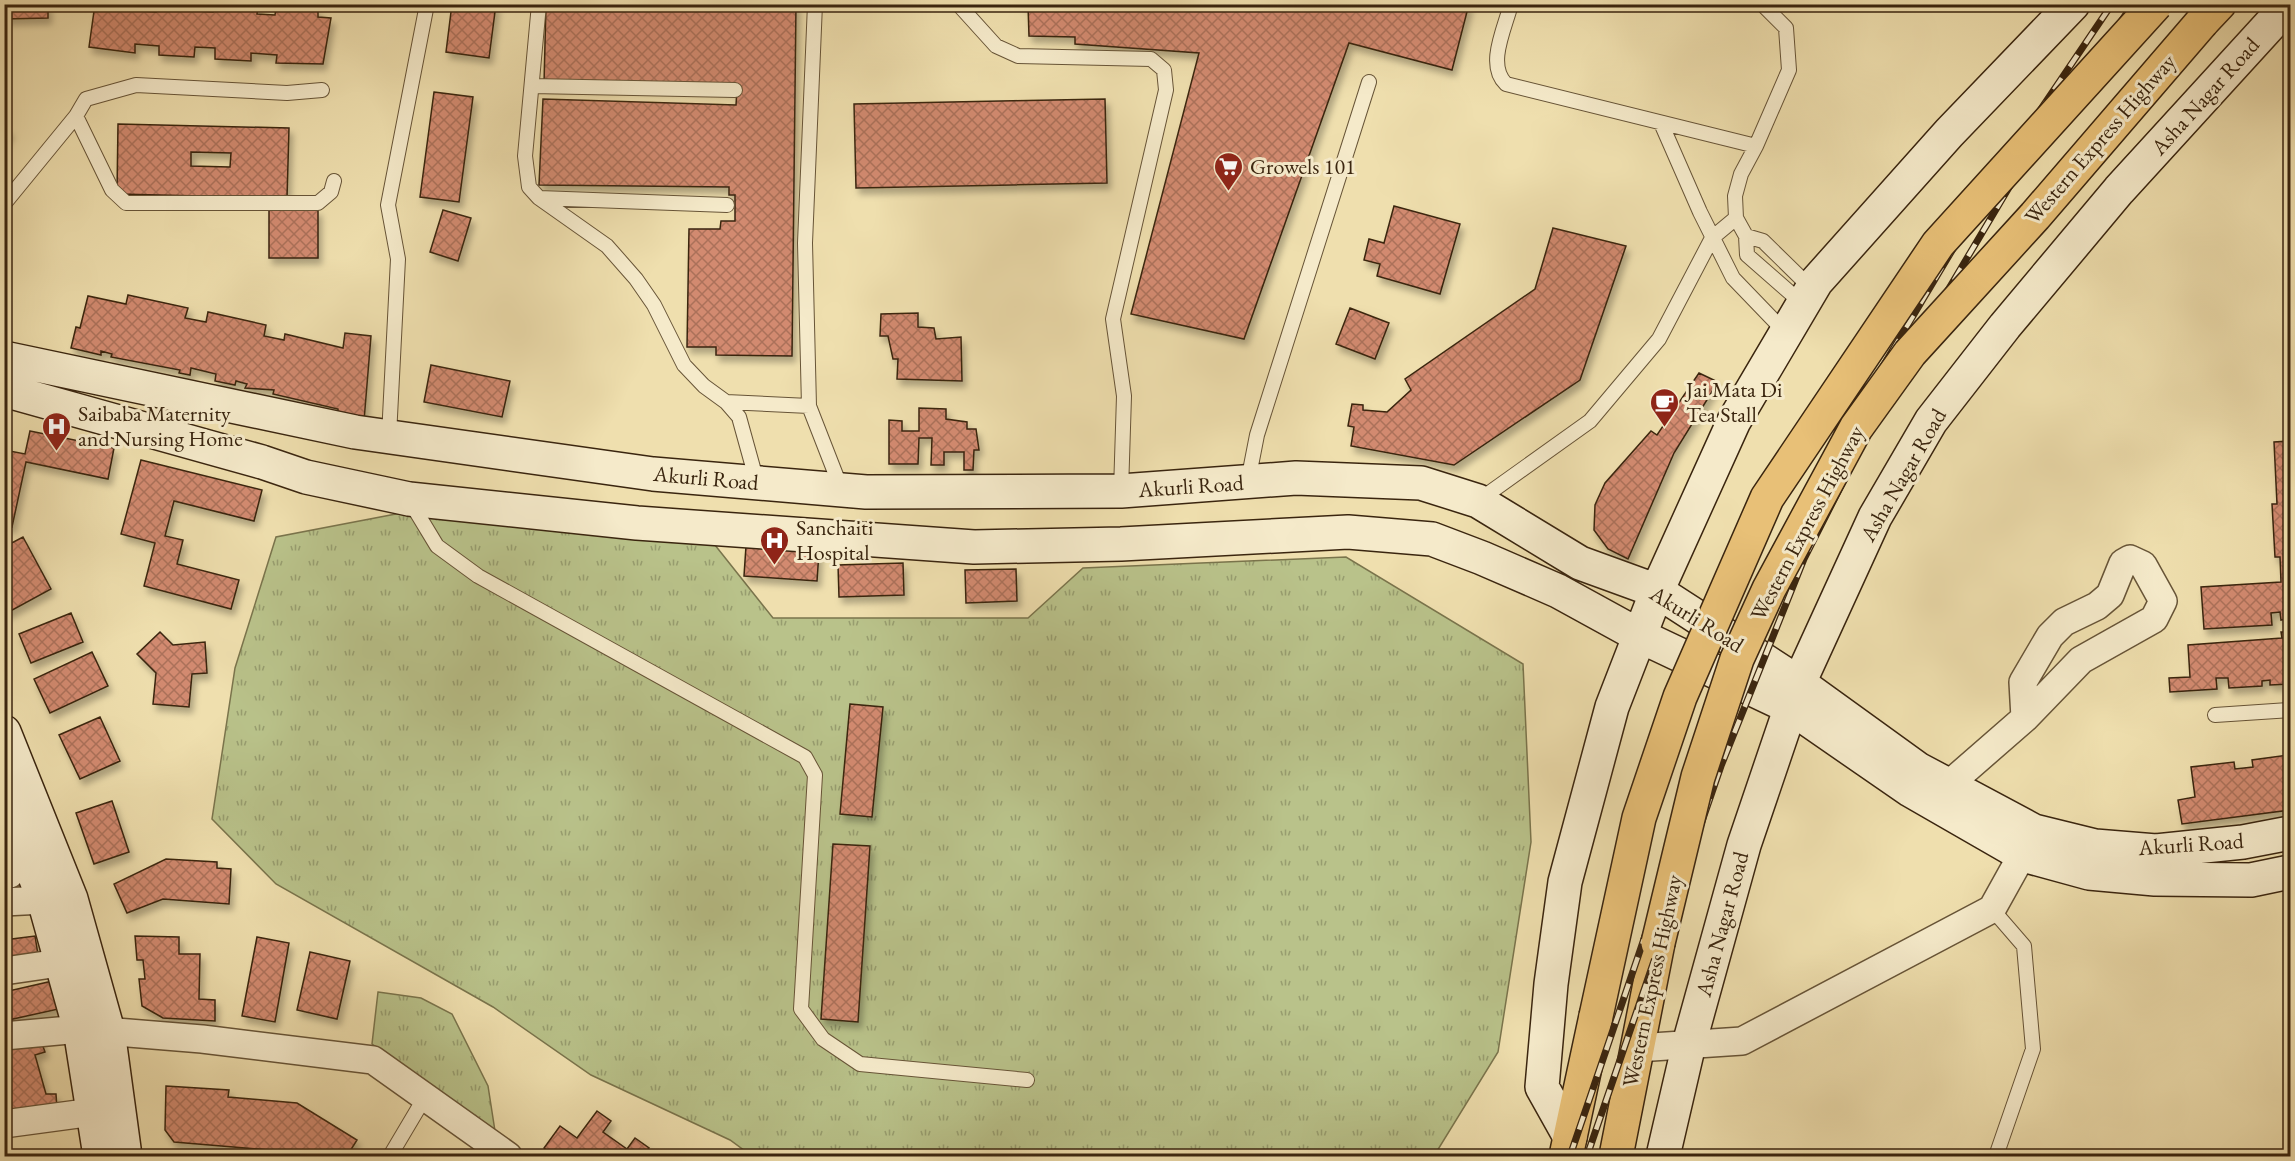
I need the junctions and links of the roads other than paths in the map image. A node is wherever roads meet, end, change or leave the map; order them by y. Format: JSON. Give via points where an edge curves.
{"nodes":[{"id":1,"x":427,"y":4,"type":"edge"},
{"id":2,"x":539,"y":4,"type":"edge"},
{"id":3,"x":815,"y":4,"type":"edge"},
{"id":4,"x":958,"y":4,"type":"edge"},
{"id":5,"x":1511,"y":4,"type":"edge"},
{"id":6,"x":1762,"y":4,"type":"edge"},
{"id":7,"x":2073,"y":4,"type":"edge"},
{"id":8,"x":2156,"y":4,"type":"edge"},
{"id":9,"x":2218,"y":4,"type":"edge"},
{"id":10,"x":2289,"y":4,"type":"edge"},
{"id":11,"x":1369,"y":82,"type":"dead end"},
{"id":12,"x":532,"y":86,"type":"junction"},
{"id":13,"x":322,"y":90,"type":"dead end"},
{"id":14,"x":735,"y":90,"type":"dead end"},
{"id":15,"x":76,"y":116,"type":"junction"},
{"id":16,"x":1661,"y":123,"type":"junction"},
{"id":17,"x":1756,"y":146,"type":"junction"},
{"id":18,"x":334,"y":181,"type":"dead end"},
{"id":19,"x":539,"y":198,"type":"junction"},
{"id":20,"x":4,"y":204,"type":"edge"},
{"id":21,"x":727,"y":205,"type":"dead end"},
{"id":22,"x":1736,"y":218,"type":"junction"},
{"id":23,"x":1746,"y":236,"type":"junction"},
{"id":24,"x":1712,"y":238,"type":"junction"},
{"id":25,"x":1807,"y":296,"type":"junction"},
{"id":26,"x":1786,"y":333,"type":"junction"},
{"id":27,"x":4,"y":358,"type":"edge"},
{"id":28,"x":4,"y":390,"type":"edge"},
{"id":29,"x":726,"y":402,"type":"junction"},
{"id":30,"x":809,"y":406,"type":"junction"},
{"id":31,"x":389,"y":436,"type":"junction"},
{"id":32,"x":1248,"y":481,"type":"junction"},
{"id":33,"x":757,"y":483,"type":"junction"},
{"id":34,"x":842,"y":490,"type":"junction"},
{"id":35,"x":1121,"y":491,"type":"junction"},
{"id":36,"x":409,"y":499,"type":"junction"},
{"id":37,"x":1478,"y":501,"type":"junction"},
{"id":38,"x":1657,"y":591,"type":"junction"},
{"id":39,"x":1640,"y":636,"type":"junction"},
{"id":40,"x":1795,"y":695,"type":"junction"},
{"id":41,"x":2290,"y":710,"type":"edge"},
{"id":42,"x":2215,"y":715,"type":"dead end"},
{"id":43,"x":2025,"y":718,"type":"junction"},
{"id":44,"x":4,"y":732,"type":"edge"},
{"id":45,"x":1947,"y":786,"type":"junction"},
{"id":46,"x":7,"y":809,"type":"edge"},
{"id":47,"x":2290,"y":833,"type":"edge"},
{"id":48,"x":2029,"y":843,"type":"junction"},
{"id":49,"x":4,"y":853,"type":"edge"},
{"id":50,"x":2290,"y":872,"type":"edge"},
{"id":51,"x":4,"y":876,"type":"edge"},
{"id":52,"x":58,"y":899,"type":"junction"},
{"id":53,"x":4,"y":902,"type":"edge"},
{"id":54,"x":1992,"y":909,"type":"junction"},
{"id":55,"x":60,"y":963,"type":"junction"},
{"id":56,"x":4,"y":971,"type":"edge"},
{"id":57,"x":94,"y":1030,"type":"junction"},
{"id":58,"x":4,"y":1036,"type":"edge"},
{"id":59,"x":1689,"y":1044,"type":"junction"},
{"id":60,"x":1637,"y":1048,"type":"junction"},
{"id":61,"x":1027,"y":1080,"type":"dead end"},
{"id":62,"x":424,"y":1096,"type":"junction"},
{"id":63,"x":93,"y":1112,"type":"junction"},
{"id":64,"x":4,"y":1124,"type":"edge"},
{"id":65,"x":1568,"y":1147,"type":"edge"},
{"id":66,"x":100,"y":1156,"type":"edge"},
{"id":67,"x":125,"y":1156,"type":"edge"},
{"id":68,"x":390,"y":1156,"type":"edge"},
{"id":69,"x":508,"y":1156,"type":"edge"},
{"id":70,"x":1616,"y":1156,"type":"edge"},
{"id":71,"x":1663,"y":1156,"type":"edge"},
{"id":72,"x":1996,"y":1156,"type":"edge"}],
"edges":[{"from":1,"to":31,"type":"lane","via":[[388,205],[398,259]]},
{"from":2,"to":12,"type":"lane"},
{"from":3,"to":30,"type":"lane","via":[[805,243]]},
{"from":4,"to":35,"type":"lane","via":[[996,46],[1018,56],[1151,59],[1164,70],[1166,90],[1113,319],[1124,396]]},
{"from":5,"to":16,"type":"lane","via":[[1496,65],[1498,76],[1506,84]]},
{"from":6,"to":17,"type":"lane","via":[[1786,28],[1789,70]]},
{"from":7,"to":25,"type":"street","via":[[1949,133]]},
{"from":8,"to":65,"type":"highway","name":"Western Express Highway","bridge":true,"via":[[1938,244],[1767,498],[1680,697],[1643,807]]},
{"from":9,"to":60,"type":"highway","name":"Western Express Highway","bridge":true,"via":[[2035,216],[1910,353],[1856,428],[1768,589],[1737,659],[1698,777]]},
{"from":10,"to":40,"type":"street","name":"Asha Nagar Road","via":[[2119,190],[1931,421],[1875,517]]},
{"from":11,"to":32,"type":"lane","via":[[1257,435]]},
{"from":12,"to":14,"type":"lane"},
{"from":12,"to":19,"type":"lane","via":[[525,174],[529,187]]},
{"from":13,"to":15,"type":"lane","via":[[287,93],[136,86],[86,99]]},
{"from":15,"to":18,"type":"lane","via":[[112,190],[126,203],[318,203],[330,192]]},
{"from":15,"to":20,"type":"lane"},
{"from":16,"to":17,"type":"lane"},
{"from":16,"to":24,"type":"lane"},
{"from":17,"to":22,"type":"lane","via":[[1741,174]]},
{"from":19,"to":21,"type":"lane"},
{"from":19,"to":29,"type":"lane","via":[[607,246],[654,305],[684,365]]},
{"from":22,"to":23,"type":"lane"},
{"from":22,"to":24,"type":"lane"},
{"from":23,"to":25,"type":"lane","via":[[1763,241]]},
{"from":23,"to":25,"type":"lane","via":[[1747,255]]},
{"from":24,"to":26,"type":"lane","via":[[1733,278]]},
{"from":24,"to":37,"type":"lane","via":[[1659,339],[1590,421]]},
{"from":25,"to":26,"type":"street"},
{"from":26,"to":38,"type":"street","via":[[1734,421]]},
{"from":27,"to":31,"type":"street","name":"Akurli Road"},
{"from":28,"to":36,"type":"street","name":"Akurli Road","via":[[306,477]]},
{"from":29,"to":30,"type":"lane"},
{"from":29,"to":33,"type":"lane","via":[[739,417]]},
{"from":30,"to":34,"type":"lane"},
{"from":31,"to":33,"type":"street","name":"Akurli Road","via":[[653,474]]},
{"from":32,"to":35,"type":"street","name":"Akurli Road"},
{"from":32,"to":37,"type":"street","name":"Akurli Road","via":[[1296,478],[1421,483]]},
{"from":33,"to":34,"type":"street","name":"Akurli Road"},
{"from":34,"to":35,"type":"street","name":"Akurli Road"},
{"from":36,"to":39,"type":"street","name":"Akurli Road","via":[[637,523],[974,547],[1348,532],[1432,539],[1558,591]]},
{"from":36,"to":61,"type":"lane","via":[[438,546],[478,576],[805,757],[815,775],[801,1008],[823,1040],[860,1064]]},
{"from":37,"to":38,"type":"street","name":"Akurli Road","via":[[1580,563]]},
{"from":38,"to":39,"type":"street"},
{"from":38,"to":40,"type":"street","name":"Akurli Road"},
{"from":39,"to":40,"type":"street","name":"Akurli Road"},
{"from":39,"to":65,"type":"street","via":[[1612,707],[1565,882],[1542,1087]]},
{"from":40,"to":45,"type":"street","name":"Akurli Road"},
{"from":40,"to":48,"type":"street","name":"Akurli Road","via":[[1910,790]]},
{"from":40,"to":59,"type":"street","name":"Asha Nagar Road","via":[[1744,845]]},
{"from":41,"to":42,"type":"lane"},
{"from":43,"to":43,"type":"street","via":[[2081,660],[2154,619],[2163,601],[2143,565],[2130,558],[2123,563],[2109,595],[2097,606],[2064,622],[2050,636],[2023,682]]},
{"from":43,"to":45,"type":"street"},
{"from":44,"to":52,"type":"street"},
{"from":45,"to":48,"type":"street","name":"Akurli Road"},
{"from":46,"to":52,"type":"street"},
{"from":47,"to":48,"type":"street","name":"Akurli Road","via":[[2243,842],[2156,850]]},
{"from":48,"to":50,"type":"street","name":"Akurli Road","via":[[2089,873],[2155,879],[2251,880]]},
{"from":48,"to":54,"type":"street"},
{"from":49,"to":51,"type":"street","via":[[10,874]]},
{"from":52,"to":53,"type":"street"},
{"from":52,"to":55,"type":"street"},
{"from":52,"to":57,"type":"street"},
{"from":54,"to":59,"type":"street","via":[[1742,1041]]},
{"from":54,"to":72,"type":"lane","via":[[2024,946],[2033,1049]]},
{"from":55,"to":56,"type":"street"},
{"from":55,"to":57,"type":"street"},
{"from":57,"to":58,"type":"street"},
{"from":57,"to":62,"type":"street","via":[[373,1059]]},
{"from":57,"to":63,"type":"street"},
{"from":57,"to":67,"type":"street"},
{"from":59,"to":60,"type":"street"},
{"from":59,"to":71,"type":"street","name":"Asha Nagar Road"},
{"from":60,"to":70,"type":"highway","name":"Western Express Highway"},
{"from":62,"to":68,"type":"lane"},
{"from":62,"to":69,"type":"street"},
{"from":63,"to":64,"type":"street"},
{"from":63,"to":66,"type":"street"}]}
